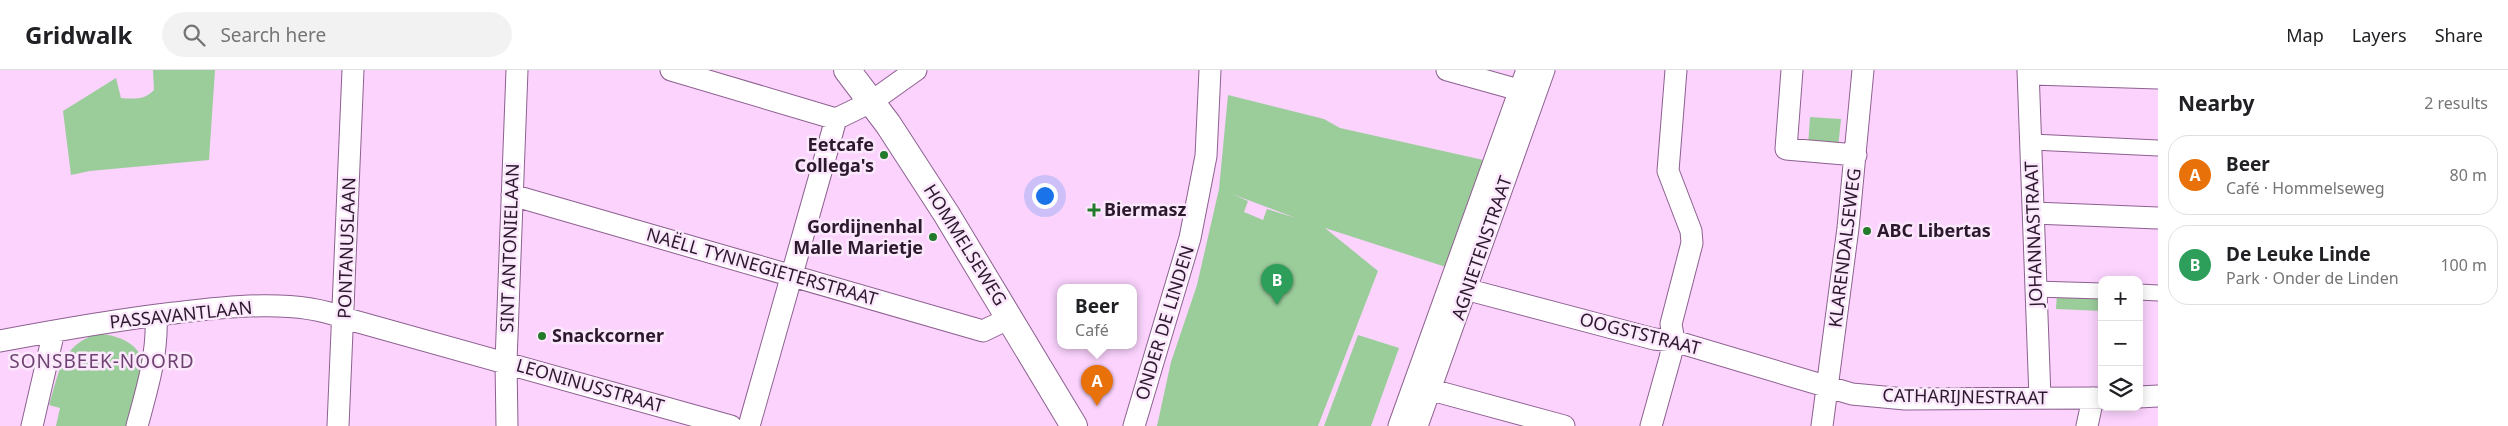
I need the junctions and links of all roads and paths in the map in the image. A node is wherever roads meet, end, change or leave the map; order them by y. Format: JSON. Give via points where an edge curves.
{"nodes":[{"id":1,"x":354,"y":70,"type":"edge"},
{"id":2,"x":517,"y":70,"type":"edge"},
{"id":3,"x":671,"y":70,"type":"edge"},
{"id":4,"x":847,"y":70,"type":"edge"},
{"id":5,"x":916,"y":70,"type":"edge"},
{"id":6,"x":1210,"y":70,"type":"edge"},
{"id":7,"x":1447,"y":70,"type":"edge"},
{"id":8,"x":1527,"y":70,"type":"edge"},
{"id":9,"x":1544,"y":70,"type":"edge"},
{"id":10,"x":1676,"y":70,"type":"edge"},
{"id":11,"x":1792,"y":70,"type":"edge"},
{"id":12,"x":1863,"y":70,"type":"edge"},
{"id":13,"x":2029,"y":72,"type":"edge"},
{"id":14,"x":2158,"y":78,"type":"edge"},
{"id":15,"x":1520,"y":90,"type":"junction"},
{"id":16,"x":871,"y":102,"type":"junction"},
{"id":17,"x":836,"y":119,"type":"junction"},
{"id":18,"x":2032,"y":142,"type":"junction"},
{"id":19,"x":2158,"y":148,"type":"edge"},
{"id":20,"x":1856,"y":155,"type":"junction"},
{"id":21,"x":512,"y":195,"type":"junction"},
{"id":22,"x":2034,"y":213,"type":"junction"},
{"id":23,"x":2158,"y":218,"type":"edge"},
{"id":24,"x":793,"y":275,"type":"junction"},
{"id":25,"x":1459,"y":287,"type":"junction"},
{"id":26,"x":2035,"y":290,"type":"junction"},
{"id":27,"x":2098,"y":291,"type":"edge"},
{"id":28,"x":2143,"y":292,"type":"edge"},
{"id":29,"x":2158,"y":293,"type":"edge"},
{"id":30,"x":156,"y":316,"type":"junction"},
{"id":31,"x":344,"y":318,"type":"junction"},
{"id":32,"x":1010,"y":318,"type":"junction"},
{"id":33,"x":54,"y":331,"type":"junction"},
{"id":34,"x":1674,"y":341,"type":"junction"},
{"id":35,"x":0,"y":342,"type":"edge"},
{"id":36,"x":506,"y":362,"type":"junction"},
{"id":37,"x":1422,"y":388,"type":"junction"},
{"id":38,"x":1828,"y":388,"type":"junction"},
{"id":39,"x":2158,"y":396,"type":"edge"},
{"id":40,"x":2143,"y":397,"type":"edge"},
{"id":41,"x":2040,"y":398,"type":"junction"},
{"id":42,"x":2097,"y":398,"type":"edge"},
{"id":43,"x":32,"y":426,"type":"edge"},
{"id":44,"x":137,"y":426,"type":"edge"},
{"id":45,"x":338,"y":426,"type":"edge"},
{"id":46,"x":508,"y":426,"type":"edge"},
{"id":47,"x":731,"y":426,"type":"edge"},
{"id":48,"x":749,"y":426,"type":"edge"},
{"id":49,"x":1074,"y":426,"type":"edge"},
{"id":50,"x":1134,"y":426,"type":"edge"},
{"id":51,"x":1399,"y":426,"type":"edge"},
{"id":52,"x":1417,"y":426,"type":"edge"},
{"id":53,"x":1564,"y":426,"type":"edge"},
{"id":54,"x":1651,"y":426,"type":"edge"},
{"id":55,"x":1822,"y":426,"type":"edge"},
{"id":56,"x":2087,"y":426,"type":"edge"}],
"edges":[{"from":1,"to":31,"type":"street","name":"PONTANUSLAAN"},
{"from":2,"to":21,"type":"street","name":"SINT ANTONIELAAN"},
{"from":3,"to":17,"type":"street"},
{"from":4,"to":16,"type":"street","name":"HOMMELSEWEG"},
{"from":5,"to":16,"type":"street"},
{"from":6,"to":50,"type":"street","name":"ONDER DE LINDEN","via":[[1205,163],[1190,238]]},
{"from":7,"to":15,"type":"street"},
{"from":8,"to":15,"type":"street","name":"AGNIETENSTRAAT"},
{"from":9,"to":25,"type":"street","name":"AGNIETENSTRAAT"},
{"from":10,"to":34,"type":"street","via":[[1668,171],[1691,230],[1692,243],[1671,324]]},
{"from":11,"to":20,"type":"street","via":[[1786,150]]},
{"from":12,"to":20,"type":"street","name":"KLARENDALSEWEG"},
{"from":13,"to":14,"type":"street"},
{"from":13,"to":18,"type":"street","name":"JOHANNASTRAAT"},
{"from":15,"to":25,"type":"street","name":"AGNIETENSTRAAT"},
{"from":16,"to":17,"type":"street"},
{"from":16,"to":32,"type":"street","name":"HOMMELSEWEG"},
{"from":17,"to":24,"type":"street"},
{"from":18,"to":19,"type":"street"},
{"from":18,"to":22,"type":"street","name":"JOHANNASTRAAT"},
{"from":20,"to":38,"type":"street","name":"KLARENDALSEWEG"},
{"from":21,"to":24,"type":"street","name":"NAËLL TYNNEGIETERSTRAAT"},
{"from":21,"to":36,"type":"street","name":"SINT ANTONIELAAN"},
{"from":22,"to":23,"type":"street"},
{"from":22,"to":26,"type":"street","name":"JOHANNASTRAAT"},
{"from":24,"to":32,"type":"street","name":"NAËLL TYNNEGIETERSTRAAT","via":[[984,331]]},
{"from":24,"to":48,"type":"street"},
{"from":25,"to":34,"type":"street","name":"OOGSTSTRAAT","via":[[1654,339]]},
{"from":25,"to":37,"type":"street","name":"AGNIETENSTRAAT"},
{"from":26,"to":27,"type":"street"},
{"from":26,"to":41,"type":"street","name":"JOHANNASTRAAT"},
{"from":28,"to":29,"type":"street"},
{"from":30,"to":31,"type":"street","name":"PASSAVANTLAAN","via":[[246,305],[327,311]]},
{"from":30,"to":33,"type":"street","name":"PASSAVANTLAAN"},
{"from":30,"to":44,"type":"street","via":[[157,341]]},
{"from":31,"to":36,"type":"street","name":"PASSAVANTLAAN"},
{"from":31,"to":45,"type":"street","name":"PONTANUSLAAN"},
{"from":32,"to":49,"type":"street","name":"HOMMELSEWEG"},
{"from":33,"to":35,"type":"street","name":"PASSAVANTLAAN"},
{"from":33,"to":43,"type":"street"},
{"from":34,"to":38,"type":"street","name":"OOGSTSTRAAT"},
{"from":34,"to":54,"type":"street"},
{"from":36,"to":46,"type":"street","name":"SINT ANTONIELAAN"},
{"from":36,"to":47,"type":"street","name":"LEONINUSSTRAAT"},
{"from":37,"to":51,"type":"street","name":"AGNIETENSTRAAT"},
{"from":37,"to":52,"type":"street","name":"AGNIETENSTRAAT"},
{"from":37,"to":53,"type":"street"},
{"from":38,"to":41,"type":"street","name":"CATHARIJNESTRAAT","via":[[1852,394],[1905,399]]},
{"from":38,"to":55,"type":"street","name":"KLARENDALSEWEG"},
{"from":39,"to":40,"type":"street"},
{"from":41,"to":42,"type":"street","name":"CATHARIJNESTRAAT"},
{"from":42,"to":56,"type":"street"}]}
